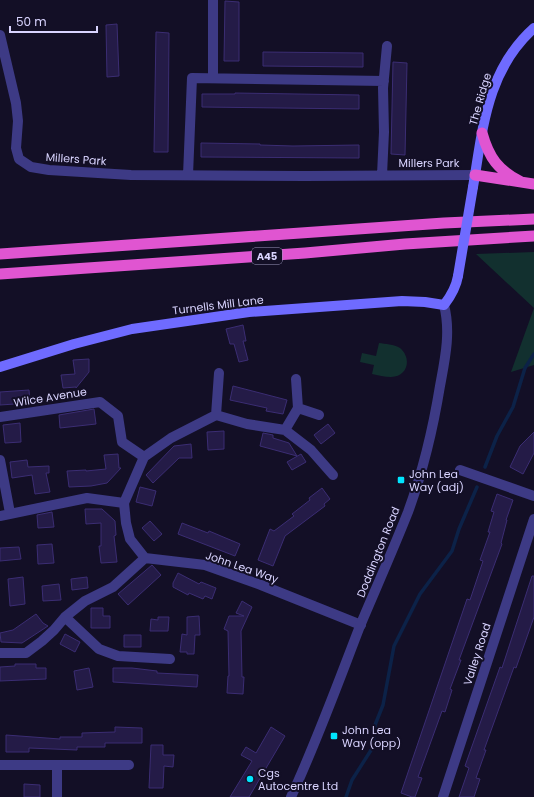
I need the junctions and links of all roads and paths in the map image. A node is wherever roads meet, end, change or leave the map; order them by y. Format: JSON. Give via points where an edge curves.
{"nodes":[{"id":1,"x":213,"y":0,"type":"edge"},
{"id":2,"x":534,"y":28,"type":"edge"},
{"id":3,"x":0,"y":35,"type":"edge"},
{"id":4,"x":387,"y":46,"type":"dead end"},
{"id":5,"x":213,"y":78,"type":"junction"},
{"id":6,"x":384,"y":81,"type":"junction"},
{"id":7,"x":482,"y":134,"type":"junction"},
{"id":8,"x":188,"y":175,"type":"junction"},
{"id":9,"x":382,"y":175,"type":"junction"},
{"id":10,"x":475,"y":175,"type":"junction"},
{"id":11,"x":521,"y":182,"type":"junction"},
{"id":12,"x":534,"y":184,"type":"edge"},
{"id":13,"x":534,"y":219,"type":"edge"},
{"id":14,"x":534,"y":236,"type":"edge"},
{"id":15,"x":0,"y":254,"type":"edge"},
{"id":16,"x":0,"y":274,"type":"edge"},
{"id":17,"x":444,"y":305,"type":"junction"},
{"id":18,"x":0,"y":367,"type":"edge"},
{"id":19,"x":219,"y":373,"type":"dead end"},
{"id":20,"x":296,"y":379,"type":"dead end"},
{"id":21,"x":298,"y":408,"type":"junction"},
{"id":22,"x":216,"y":415,"type":"junction"},
{"id":23,"x":319,"y":415,"type":"dead end"},
{"id":24,"x":0,"y":417,"type":"edge"},
{"id":25,"x":285,"y":430,"type":"junction"},
{"id":26,"x":144,"y":457,"type":"junction"},
{"id":27,"x":0,"y":460,"type":"edge"},
{"id":28,"x":460,"y":470,"type":"dead end"},
{"id":29,"x":333,"y":475,"type":"dead end"},
{"id":30,"x":534,"y":496,"type":"edge"},
{"id":31,"x":124,"y":503,"type":"junction"},
{"id":32,"x":5,"y":515,"type":"edge"},
{"id":33,"x":534,"y":519,"type":"edge"},
{"id":34,"x":145,"y":558,"type":"junction"},
{"id":35,"x":65,"y":617,"type":"junction"},
{"id":36,"x":361,"y":625,"type":"junction"},
{"id":37,"x":0,"y":653,"type":"edge"},
{"id":38,"x":170,"y":659,"type":"dead end"},
{"id":39,"x":0,"y":765,"type":"edge"},
{"id":40,"x":129,"y":765,"type":"dead end"},
{"id":41,"x":57,"y":766,"type":"junction"},
{"id":42,"x":57,"y":797,"type":"edge"},
{"id":43,"x":291,"y":797,"type":"edge"},
{"id":44,"x":443,"y":797,"type":"edge"}],
"edges":[{"from":1,"to":5,"type":"street"},
{"from":2,"to":7,"type":"main road","name":"The Ridge","via":[[525,36],[502,68],[491,96]]},
{"from":3,"to":8,"type":"street","name":"Millers Park","via":[[16,103],[16,148],[19,159],[31,167],[50,170],[131,175]]},
{"from":4,"to":6,"type":"street","name":"Millers Park"},
{"from":5,"to":6,"type":"street"},
{"from":5,"to":8,"type":"street","via":[[192,78]]},
{"from":6,"to":9,"type":"street","name":"Millers Park"},
{"from":7,"to":10,"type":"main road","name":"The Ridge"},
{"from":7,"to":11,"type":"highway","via":[[493,160],[504,172]]},
{"from":8,"to":9,"type":"street","name":"Millers Park"},
{"from":9,"to":10,"type":"street","name":"Millers Park"},
{"from":10,"to":11,"type":"highway"},
{"from":10,"to":17,"type":"main road","name":"The Ridge","bridge":true,"via":[[457,285]]},
{"from":11,"to":12,"type":"highway"},
{"from":13,"to":15,"type":"highway","number":"A45"},
{"from":14,"to":16,"type":"highway","number":"A45"},
{"from":17,"to":18,"type":"main road","name":"Turnells Mill Lane","via":[[402,301],[249,312],[132,329]]},
{"from":17,"to":36,"type":"street","name":"Doddington Road","via":[[448,336],[430,440],[408,510]]},
{"from":19,"to":22,"type":"street"},
{"from":20,"to":21,"type":"street"},
{"from":21,"to":23,"type":"street"},
{"from":21,"to":25,"type":"street"},
{"from":22,"to":25,"type":"street","via":[[247,424]]},
{"from":22,"to":26,"type":"street","via":[[172,438]]},
{"from":24,"to":26,"type":"street","name":"Wilce Avenue","via":[[100,402],[118,416],[122,442]]},
{"from":25,"to":29,"type":"street","via":[[311,450]]},
{"from":26,"to":31,"type":"street"},
{"from":27,"to":32,"type":"street"},
{"from":28,"to":30,"type":"street"},
{"from":31,"to":32,"type":"street","via":[[87,498]]},
{"from":31,"to":34,"type":"street","via":[[130,539]]},
{"from":33,"to":44,"type":"street","name":"Valley Road"},
{"from":34,"to":35,"type":"street","via":[[112,587],[85,601]]},
{"from":34,"to":36,"type":"street","name":"John Lea Way","via":[[206,565]]},
{"from":35,"to":37,"type":"street","via":[[42,641],[26,652]]},
{"from":35,"to":38,"type":"street","via":[[99,649],[110,654]]},
{"from":36,"to":43,"type":"street","name":"Doddington Road"},
{"from":39,"to":41,"type":"street"},
{"from":40,"to":41,"type":"street"},
{"from":41,"to":42,"type":"street"}]}
